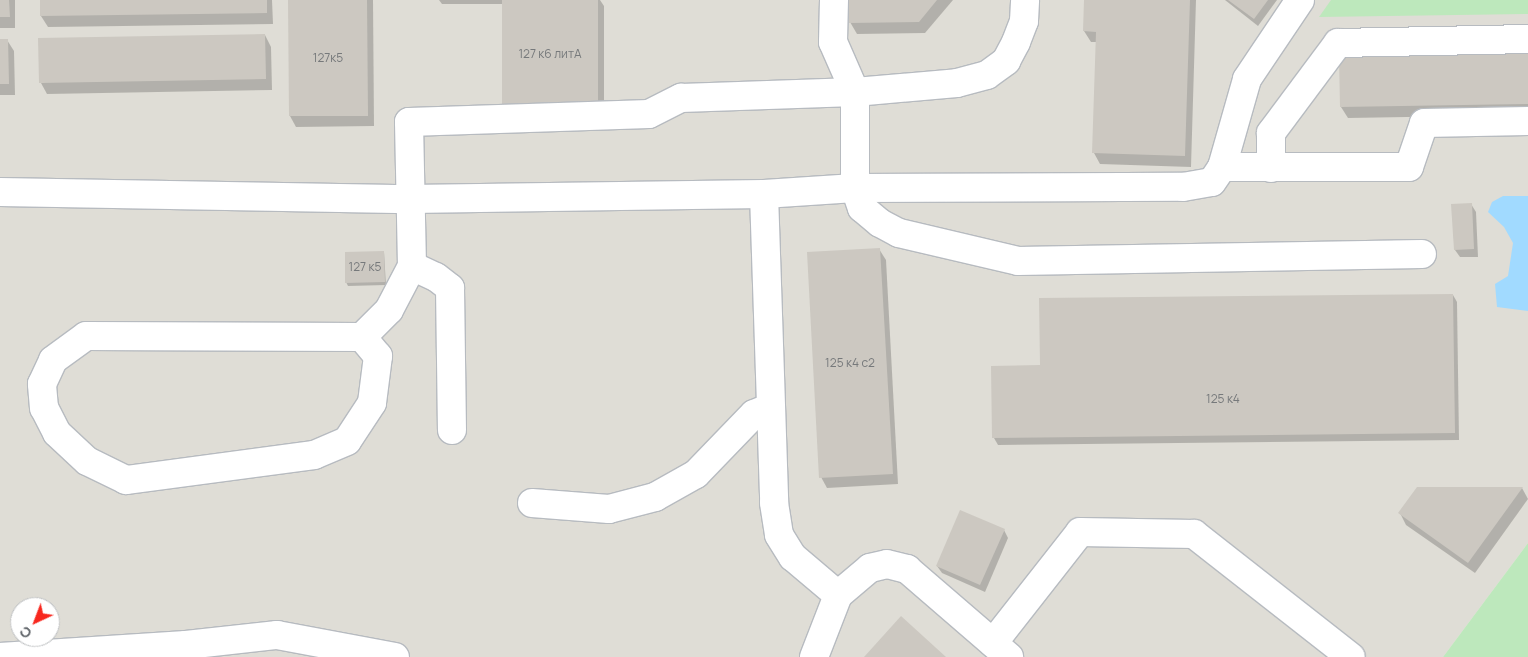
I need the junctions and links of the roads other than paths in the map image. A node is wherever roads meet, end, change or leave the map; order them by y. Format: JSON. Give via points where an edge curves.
{"nodes":[{"id":1,"x":834,"y":0,"type":"edge"},
{"id":2,"x":1025,"y":0,"type":"edge"},
{"id":3,"x":1300,"y":0,"type":"edge"},
{"id":4,"x":1528,"y":39,"type":"edge"},
{"id":5,"x":855,"y":92,"type":"junction"},
{"id":6,"x":1528,"y":121,"type":"edge"},
{"id":7,"x":1222,"y":167,"type":"junction"},
{"id":8,"x":1271,"y":168,"type":"junction"},
{"id":9,"x":855,"y":188,"type":"junction"},
{"id":10,"x":0,"y":192,"type":"edge"},
{"id":11,"x":764,"y":194,"type":"junction"},
{"id":12,"x":410,"y":199,"type":"junction"},
{"id":13,"x":1422,"y":254,"type":"dead end"},
{"id":14,"x":412,"y":266,"type":"junction"},
{"id":15,"x":362,"y":337,"type":"junction"},
{"id":16,"x":771,"y":408,"type":"junction"},
{"id":17,"x":452,"y":430,"type":"dead end"},
{"id":18,"x":532,"y":503,"type":"dead end"},
{"id":19,"x":838,"y":595,"type":"junction"},
{"id":20,"x":1001,"y":650,"type":"edge"},
{"id":21,"x":0,"y":657,"type":"edge"},
{"id":22,"x":395,"y":657,"type":"edge"},
{"id":23,"x":814,"y":657,"type":"edge"},
{"id":24,"x":1352,"y":657,"type":"edge"}],
"edges":[{"from":1,"to":5,"type":"street","via":[[833,42]]},
{"from":2,"to":5,"type":"street","via":[[1024,21],[1016,42],[1006,61],[987,75],[957,83]]},
{"from":3,"to":7,"type":"street","via":[[1247,79]]},
{"from":4,"to":8,"type":"street","via":[[1338,42],[1271,133]]},
{"from":5,"to":9,"type":"street"},
{"from":5,"to":12,"type":"street","via":[[681,98],[649,114],[409,122]]},
{"from":6,"to":8,"type":"street","via":[[1424,123],[1409,167]]},
{"from":7,"to":8,"type":"street"},
{"from":7,"to":9,"type":"street","via":[[1212,182],[1183,187]]},
{"from":9,"to":11,"type":"street"},
{"from":9,"to":13,"type":"street","via":[[862,208],[899,233],[1018,261]]},
{"from":10,"to":12,"type":"street"},
{"from":11,"to":12,"type":"street"},
{"from":11,"to":16,"type":"street"},
{"from":12,"to":14,"type":"street"},
{"from":14,"to":15,"type":"street","via":[[389,310]]},
{"from":14,"to":17,"type":"street","via":[[436,277],[450,288]]},
{"from":15,"to":15,"type":"street","via":[[86,336],[53,360],[42,384],[44,408],[57,433],[88,462],[126,480],[314,455],[347,441],[372,402],[378,356]]},
{"from":16,"to":18,"type":"street","via":[[754,414],[696,474],[655,497],[609,509]]},
{"from":16,"to":19,"type":"street","via":[[774,503],[779,535],[794,557]]},
{"from":19,"to":20,"type":"street","via":[[870,568],[887,564],[907,569]]},
{"from":19,"to":23,"type":"street"},
{"from":20,"to":24,"type":"street","via":[[1080,532],[1194,534]]},
{"from":21,"to":22,"type":"street","via":[[186,645],[277,635]]}]}
